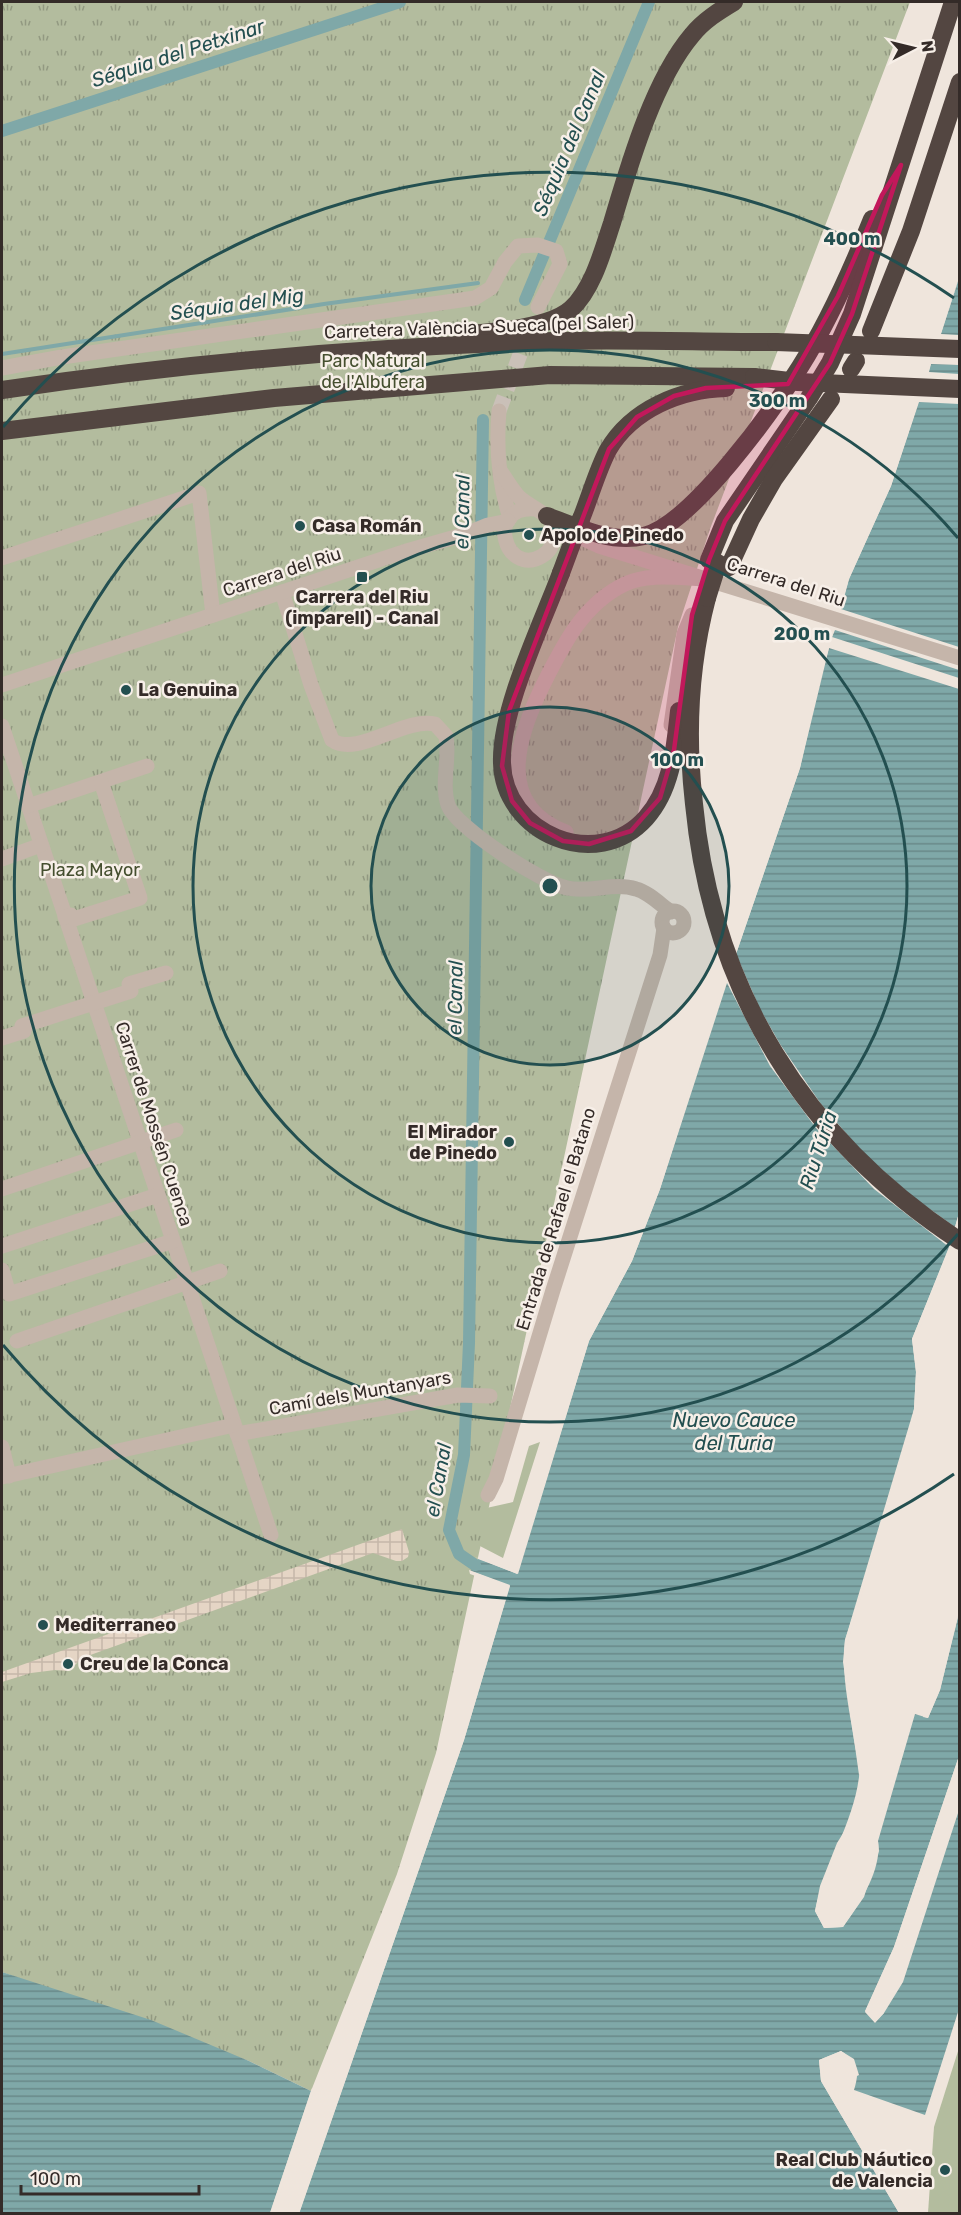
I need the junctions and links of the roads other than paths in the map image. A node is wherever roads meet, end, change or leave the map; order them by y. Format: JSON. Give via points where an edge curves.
{"nodes":[{"id":1,"x":734,"y":2,"type":"edge"},
{"id":2,"x":952,"y":2,"type":"edge"},
{"id":3,"x":960,"y":82,"type":"edge"},
{"id":4,"x":901,"y":165,"type":"junction"},
{"id":5,"x":538,"y":307,"type":"dead end"},
{"id":6,"x":871,"y":331,"type":"dead end"},
{"id":7,"x":408,"y":348,"type":"junction"},
{"id":8,"x":960,"y":349,"type":"edge"},
{"id":9,"x":2,"y":368,"type":"edge"},
{"id":10,"x":751,"y":382,"type":"junction"},
{"id":11,"x":960,"y":389,"type":"edge"},
{"id":12,"x":2,"y":390,"type":"edge"},
{"id":13,"x":831,"y":399,"type":"dead end"},
{"id":14,"x":499,"y":411,"type":"tunnel mouth"},
{"id":15,"x":2,"y":431,"type":"edge"},
{"id":16,"x":501,"y":472,"type":"junction"},
{"id":17,"x":545,"y":517,"type":"junction"},
{"id":18,"x":509,"y":520,"type":"junction"},
{"id":19,"x":488,"y":530,"type":"junction"},
{"id":20,"x":505,"y":541,"type":"junction"},
{"id":21,"x":599,"y":546,"type":"junction"},
{"id":22,"x":550,"y":549,"type":"junction"},
{"id":23,"x":2,"y":558,"type":"edge"},
{"id":24,"x":717,"y":567,"type":"junction"},
{"id":25,"x":282,"y":592,"type":"junction"},
{"id":26,"x":708,"y":598,"type":"junction"},
{"id":27,"x":213,"y":615,"type":"junction"},
{"id":28,"x":692,"y":615,"type":"junction"},
{"id":29,"x":960,"y":658,"type":"edge"},
{"id":30,"x":2,"y":685,"type":"edge"},
{"id":31,"x":2,"y":726,"type":"edge"},
{"id":32,"x":147,"y":766,"type":"dead end"},
{"id":33,"x":101,"y":782,"type":"junction"},
{"id":34,"x":28,"y":806,"type":"junction"},
{"id":35,"x":41,"y":845,"type":"junction"},
{"id":36,"x":2,"y":859,"type":"edge"},
{"id":37,"x":65,"y":917,"type":"junction"},
{"id":38,"x":166,"y":973,"type":"dead end"},
{"id":39,"x":94,"y":1004,"type":"junction"},
{"id":40,"x":2,"y":1038,"type":"edge"},
{"id":41,"x":176,"y":1130,"type":"dead end"},
{"id":42,"x":140,"y":1143,"type":"junction"},
{"id":43,"x":2,"y":1189,"type":"edge"},
{"id":44,"x":158,"y":1195,"type":"junction"},
{"id":45,"x":173,"y":1240,"type":"junction"},
{"id":46,"x":960,"y":1241,"type":"edge"},
{"id":47,"x":2,"y":1246,"type":"edge"},
{"id":48,"x":2,"y":1270,"type":"edge"},
{"id":49,"x":220,"y":1271,"type":"dead end"},
{"id":50,"x":187,"y":1283,"type":"junction"},
{"id":51,"x":17,"y":1341,"type":"dead end"},
{"id":52,"x":485,"y":1396,"type":"dead end"},
{"id":53,"x":236,"y":1430,"type":"junction"},
{"id":54,"x":2,"y":1447,"type":"edge"},
{"id":55,"x":5,"y":1476,"type":"edge"},
{"id":56,"x":488,"y":1495,"type":"dead end"},
{"id":57,"x":271,"y":1535,"type":"dead end"}],
"edges":[{"from":1,"to":7,"type":"highway","via":[[692,35],[675,60],[652,106],[591,278],[570,310],[542,322],[443,336]]},
{"from":2,"to":4,"type":"highway"},
{"from":3,"to":6,"type":"highway","via":[[911,231]]},
{"from":4,"to":17,"type":"highway","via":[[882,195],[838,296],[800,366],[692,506],[662,528],[629,538],[585,531]]},
{"from":4,"to":24,"type":"highway","via":[[852,314],[830,363],[725,521]]},
{"from":5,"to":9,"type":"street","via":[[560,264],[556,251],[538,245],[518,246],[491,288],[475,298]]},
{"from":7,"to":8,"type":"highway","name":"Carretera València - Sueca (pel Saler)","bridge":true,"via":[[555,341],[776,342]]},
{"from":7,"to":12,"type":"highway","name":"Carretera València - Sueca (pel Saler)","via":[[264,358]]},
{"from":10,"to":11,"type":"highway","bridge":true},
{"from":10,"to":15,"type":"highway","via":[[550,375],[274,398]]},
{"from":10,"to":28,"type":"highway","bridge":true,"via":[[674,396],[637,417],[609,449],[509,711],[501,753],[507,790],[517,810],[538,829],[563,841],[597,843],[623,835],[646,818],[660,798],[674,750]]},
{"from":13,"to":24,"type":"highway"},
{"from":14,"to":16,"type":"street"},
{"from":16,"to":17,"type":"street","name":"Carrera del Riu","via":[[518,496]]},
{"from":16,"to":18,"type":"street"},
{"from":17,"to":18,"type":"street","via":[[521,510]]},
{"from":17,"to":21,"type":"street","name":"Carrera del Riu"},
{"from":17,"to":22,"type":"street","via":[[554,538]]},
{"from":18,"to":19,"type":"street","name":"Carrera del Riu"},
{"from":18,"to":20,"type":"street"},
{"from":19,"to":20,"type":"street"},
{"from":19,"to":25,"type":"street","name":"Carrera del Riu"},
{"from":20,"to":22,"type":"street","via":[[516,555],[528,559]]},
{"from":21,"to":22,"type":"street","name":"Carrera del Riu"},
{"from":21,"to":24,"type":"street","name":"Carrera del Riu"},
{"from":23,"to":27,"type":"street","name":"Carrera del Riu","via":[[199,493]]},
{"from":24,"to":26,"type":"highway"},
{"from":24,"to":28,"type":"street","via":[[626,583],[597,602],[575,626],[532,709],[518,753],[518,777],[525,798],[551,825],[576,835],[604,834],[631,822],[647,806],[659,786],[666,760],[684,634]]},
{"from":24,"to":29,"type":"street","name":"Carrera del Riu","via":[[807,610]]},
{"from":25,"to":27,"type":"street","name":"Carrera del Riu"},
{"from":25,"to":56,"type":"street","name":"Entrada de Rafael el Batano","via":[[332,740],[346,745],[419,723],[435,724],[446,736],[448,747],[447,803],[462,822],[540,878],[566,888],[638,889],[650,897],[668,923]]},
{"from":26,"to":28,"type":"highway"},
{"from":26,"to":46,"type":"highway","via":[[693,795],[704,875],[734,974],[787,1074],[827,1126],[857,1160],[912,1209]]},
{"from":27,"to":30,"type":"street","name":"Carrera del Riu"},
{"from":31,"to":34,"type":"street","name":"Carrer de Mossén Cuenca"},
{"from":32,"to":33,"type":"street"},
{"from":33,"to":34,"type":"street"},
{"from":33,"to":37,"type":"street","via":[[140,898],[74,919],[71,915]]},
{"from":34,"to":35,"type":"street","name":"Carrer de Mossén Cuenca"},
{"from":35,"to":36,"type":"street"},
{"from":35,"to":37,"type":"street","name":"Carrer de Mossén Cuenca"},
{"from":37,"to":39,"type":"street","name":"Carrer de Mossén Cuenca"},
{"from":38,"to":39,"type":"street","via":[[129,984],[131,992]]},
{"from":39,"to":40,"type":"street","via":[[22,1026],[24,1031]]},
{"from":39,"to":42,"type":"street","name":"Carrer de Mossén Cuenca"},
{"from":41,"to":42,"type":"street"},
{"from":42,"to":43,"type":"street"},
{"from":42,"to":44,"type":"street","name":"Carrer de Mossén Cuenca"},
{"from":44,"to":45,"type":"street","name":"Carrer de Mossén Cuenca"},
{"from":44,"to":47,"type":"street"},
{"from":45,"to":48,"type":"street","via":[[9,1294]]},
{"from":45,"to":50,"type":"street","name":"Carrer de Mossén Cuenca"},
{"from":49,"to":50,"type":"street"},
{"from":50,"to":51,"type":"street"},
{"from":50,"to":53,"type":"street","name":"Carrer de Mossén Cuenca"},
{"from":52,"to":53,"type":"street","name":"Camí dels Muntanyars","via":[[458,1395]]},
{"from":53,"to":55,"type":"street","name":"Camí dels Muntanyars"},
{"from":53,"to":57,"type":"street","name":"Carrer de Mossén Cuenca"},
{"from":54,"to":55,"type":"street"}]}
